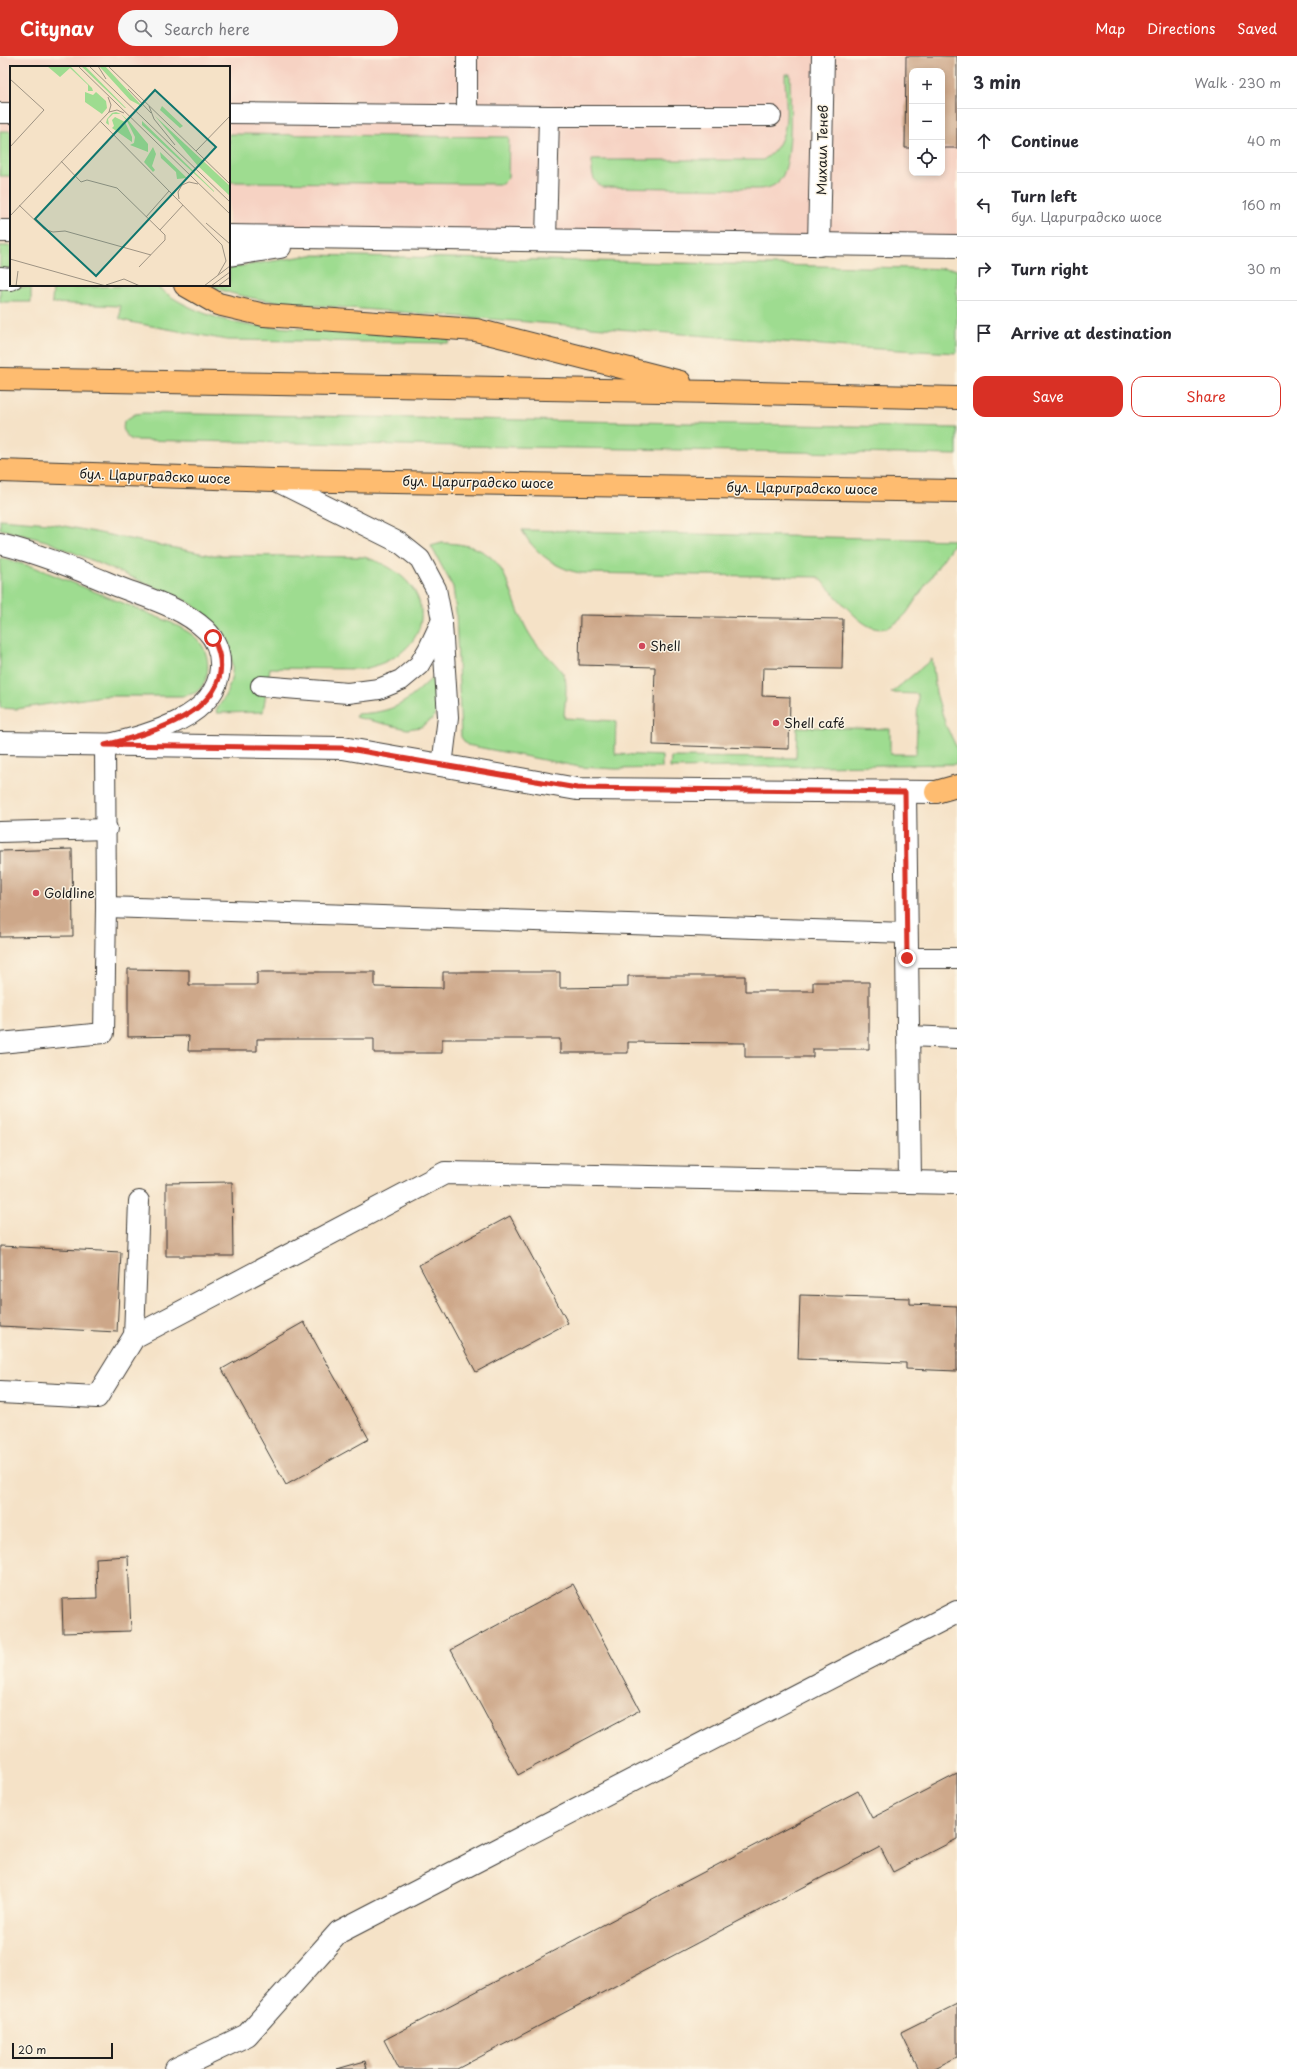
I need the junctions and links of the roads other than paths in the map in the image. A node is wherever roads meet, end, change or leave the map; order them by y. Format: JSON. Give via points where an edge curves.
{"nodes":[{"id":1,"x":467,"y":56,"type":"edge"},
{"id":2,"x":823,"y":56,"type":"edge"},
{"id":3,"x":230,"y":113,"type":"edge"},
{"id":4,"x":467,"y":114,"type":"junction"},
{"id":5,"x":549,"y":116,"type":"junction"},
{"id":6,"x":771,"y":116,"type":"dead end"},
{"id":7,"x":0,"y":230,"type":"edge"},
{"id":8,"x":10,"y":231,"type":"edge"},
{"id":9,"x":230,"y":236,"type":"edge"},
{"id":10,"x":338,"y":238,"type":"junction"},
{"id":11,"x":546,"y":240,"type":"junction"},
{"id":12,"x":819,"y":245,"type":"junction"},
{"id":13,"x":957,"y":246,"type":"edge"},
{"id":14,"x":230,"y":255,"type":"edge"},
{"id":15,"x":0,"y":278,"type":"edge"},
{"id":16,"x":10,"y":279,"type":"edge"},
{"id":17,"x":187,"y":286,"type":"edge"},
{"id":18,"x":0,"y":379,"type":"edge"},
{"id":19,"x":716,"y":392,"type":"junction"},
{"id":20,"x":957,"y":398,"type":"edge"},
{"id":21,"x":0,"y":470,"type":"edge"},
{"id":22,"x":274,"y":480,"type":"junction"},
{"id":23,"x":957,"y":491,"type":"edge"},
{"id":24,"x":0,"y":544,"type":"edge"},
{"id":25,"x":442,"y":620,"type":"junction"},
{"id":26,"x":261,"y":686,"type":"dead end"},
{"id":27,"x":0,"y":743,"type":"edge"},
{"id":28,"x":105,"y":745,"type":"junction"},
{"id":29,"x":442,"y":766,"type":"junction"},
{"id":30,"x":957,"y":786,"type":"edge"},
{"id":31,"x":905,"y":792,"type":"junction"},
{"id":32,"x":947,"y":793,"type":"edge"},
{"id":33,"x":107,"y":829,"type":"junction"},
{"id":34,"x":0,"y":832,"type":"edge"},
{"id":35,"x":106,"y":907,"type":"junction"},
{"id":36,"x":907,"y":932,"type":"junction"},
{"id":37,"x":907,"y":958,"type":"junction"},
{"id":38,"x":957,"y":958,"type":"edge"},
{"id":39,"x":909,"y":1036,"type":"junction"},
{"id":40,"x":957,"y":1038,"type":"edge"},
{"id":41,"x":0,"y":1043,"type":"edge"},
{"id":42,"x":910,"y":1182,"type":"junction"},
{"id":43,"x":957,"y":1183,"type":"edge"},
{"id":44,"x":140,"y":1201,"type":"dead end"},
{"id":45,"x":134,"y":1337,"type":"junction"},
{"id":46,"x":0,"y":1392,"type":"edge"},
{"id":47,"x":957,"y":1612,"type":"edge"},
{"id":48,"x":176,"y":2069,"type":"edge"}],
"edges":[{"from":1,"to":4,"type":"lane"},
{"from":2,"to":12,"type":"street","name":"Михаил Тенев"},
{"from":3,"to":4,"type":"lane"},
{"from":4,"to":5,"type":"lane"},
{"from":5,"to":6,"type":"lane"},
{"from":5,"to":11,"type":"lane"},
{"from":7,"to":8,"type":"street"},
{"from":9,"to":10,"type":"street"},
{"from":10,"to":11,"type":"street"},
{"from":10,"to":14,"type":"street"},
{"from":11,"to":12,"type":"street"},
{"from":12,"to":13,"type":"street"},
{"from":15,"to":16,"type":"street"},
{"from":17,"to":19,"type":"highway","via":[[218,304],[264,315],[476,330]]},
{"from":18,"to":19,"type":"highway"},
{"from":19,"to":20,"type":"highway"},
{"from":21,"to":22,"type":"highway","name":"бул. Цариградско шосе"},
{"from":22,"to":23,"type":"highway","name":"бул. Цариградско шосе"},
{"from":22,"to":25,"type":"lane","via":[[400,543],[420,558],[436,588]]},
{"from":24,"to":28,"type":"lane","via":[[26,550],[170,607],[205,629],[213,638],[218,649],[219,677],[214,690],[204,702],[167,727]]},
{"from":25,"to":26,"type":"lane","via":[[419,665],[401,680],[379,689],[348,693]]},
{"from":25,"to":29,"type":"lane","via":[[448,717]]},
{"from":27,"to":28,"type":"street"},
{"from":28,"to":29,"type":"street","via":[[343,748]]},
{"from":28,"to":33,"type":"lane"},
{"from":29,"to":31,"type":"street","via":[[577,788]]},
{"from":30,"to":32,"type":"highway"},
{"from":31,"to":32,"type":"street"},
{"from":31,"to":36,"type":"street"},
{"from":33,"to":34,"type":"lane"},
{"from":33,"to":35,"type":"lane"},
{"from":35,"to":36,"type":"lane"},
{"from":35,"to":41,"type":"lane","via":[[104,1033]]},
{"from":36,"to":37,"type":"street"},
{"from":37,"to":38,"type":"lane"},
{"from":37,"to":39,"type":"street"},
{"from":39,"to":40,"type":"lane"},
{"from":39,"to":42,"type":"street"},
{"from":42,"to":43,"type":"street"},
{"from":42,"to":45,"type":"street","via":[[445,1173]]},
{"from":44,"to":45,"type":"lane"},
{"from":45,"to":46,"type":"street","via":[[97,1397]]},
{"from":47,"to":48,"type":"street","via":[[339,1932],[247,2036]]}]}
